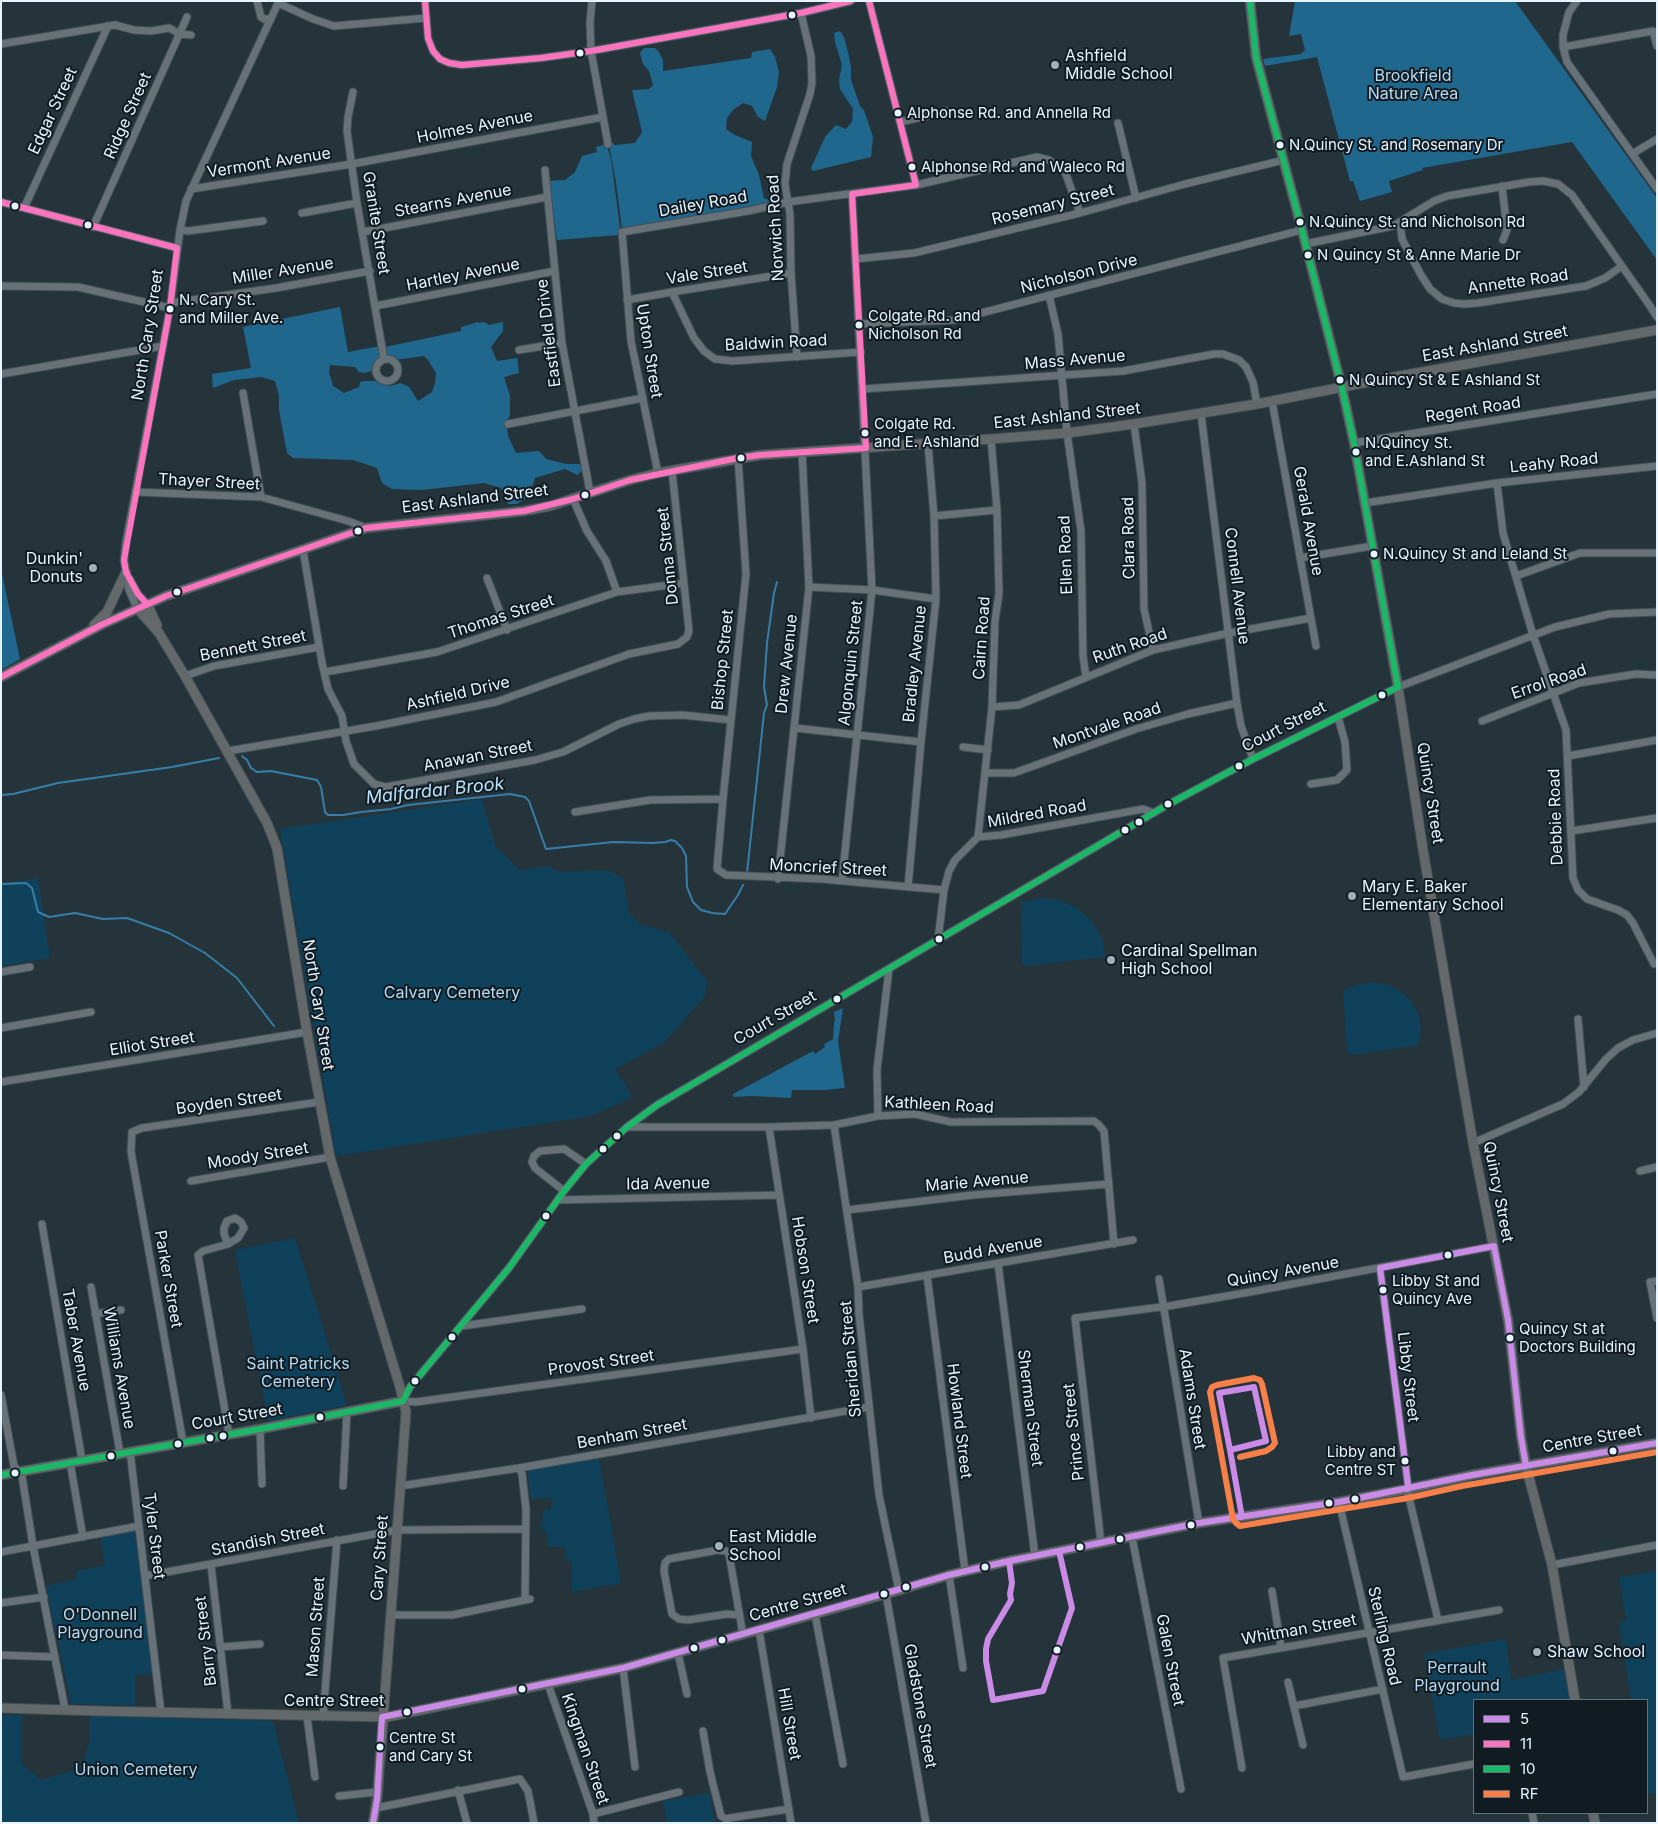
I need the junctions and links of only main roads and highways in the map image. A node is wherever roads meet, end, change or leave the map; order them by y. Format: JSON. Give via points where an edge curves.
{"nodes":[{"id":1,"x":1250,"y":1,"type":"edge"},
{"id":2,"x":1657,"y":330,"type":"edge"},
{"id":3,"x":1342,"y":388,"type":"junction"},
{"id":4,"x":126,"y":572,"type":"road end"},
{"id":5,"x":147,"y":604,"type":"junction"},
{"id":6,"x":137,"y":608,"type":"junction"},
{"id":7,"x":85,"y":633,"type":"junction"},
{"id":8,"x":159,"y":633,"type":"junction"},
{"id":9,"x":1,"y":677,"type":"edge"},
{"id":10,"x":403,"y":1401,"type":"junction"},
{"id":11,"x":1657,"y":1443,"type":"edge"},
{"id":12,"x":1526,"y":1466,"type":"junction"},
{"id":13,"x":1,"y":1475,"type":"edge"},
{"id":14,"x":1575,"y":1699,"type":"edge"},
{"id":15,"x":1,"y":1708,"type":"edge"},
{"id":16,"x":382,"y":1717,"type":"junction"},
{"id":17,"x":373,"y":1823,"type":"edge"}],
"edges":[{"from":1,"to":3,"type":"main road","name":"Quincy Street","via":[[1256,57]]},
{"from":2,"to":3,"type":"main road","name":"East Ashland Street"},
{"from":3,"to":5,"type":"main road","name":"East Ashland Street","via":[[1201,414],[1067,433],[738,458],[658,473],[524,511],[366,528]]},
{"from":3,"to":12,"type":"main road","name":"Quincy Street","via":[[1398,687],[1473,1143],[1508,1320]]},
{"from":4,"to":7,"type":"main road","via":[[107,612]]},
{"from":5,"to":6,"type":"main road","name":"East Ashland Street"},
{"from":5,"to":8,"type":"main road","name":"North Cary Street"},
{"from":6,"to":7,"type":"main road","name":"East Ashland Street"},
{"from":6,"to":8,"type":"main road","name":"North Cary Street"},
{"from":7,"to":9,"type":"main road","name":"East Ashland Street"},
{"from":8,"to":10,"type":"main road","name":"North Cary Street","via":[[228,751],[277,848],[330,1157]]},
{"from":10,"to":13,"type":"main road","name":"Court Street"},
{"from":10,"to":16,"type":"main road","name":"Cary Street","via":[[406,1417]]},
{"from":11,"to":12,"type":"main road","name":"Centre Street"},
{"from":12,"to":14,"type":"main road","name":"Quincy Street","via":[[1552,1565]]},
{"from":12,"to":16,"type":"main road","name":"Centre Street","via":[[1339,1502],[1199,1523],[965,1571],[623,1668]]},
{"from":15,"to":16,"type":"main road","name":"Centre Street"},
{"from":16,"to":17,"type":"main road","name":"Cary Street"}]}
